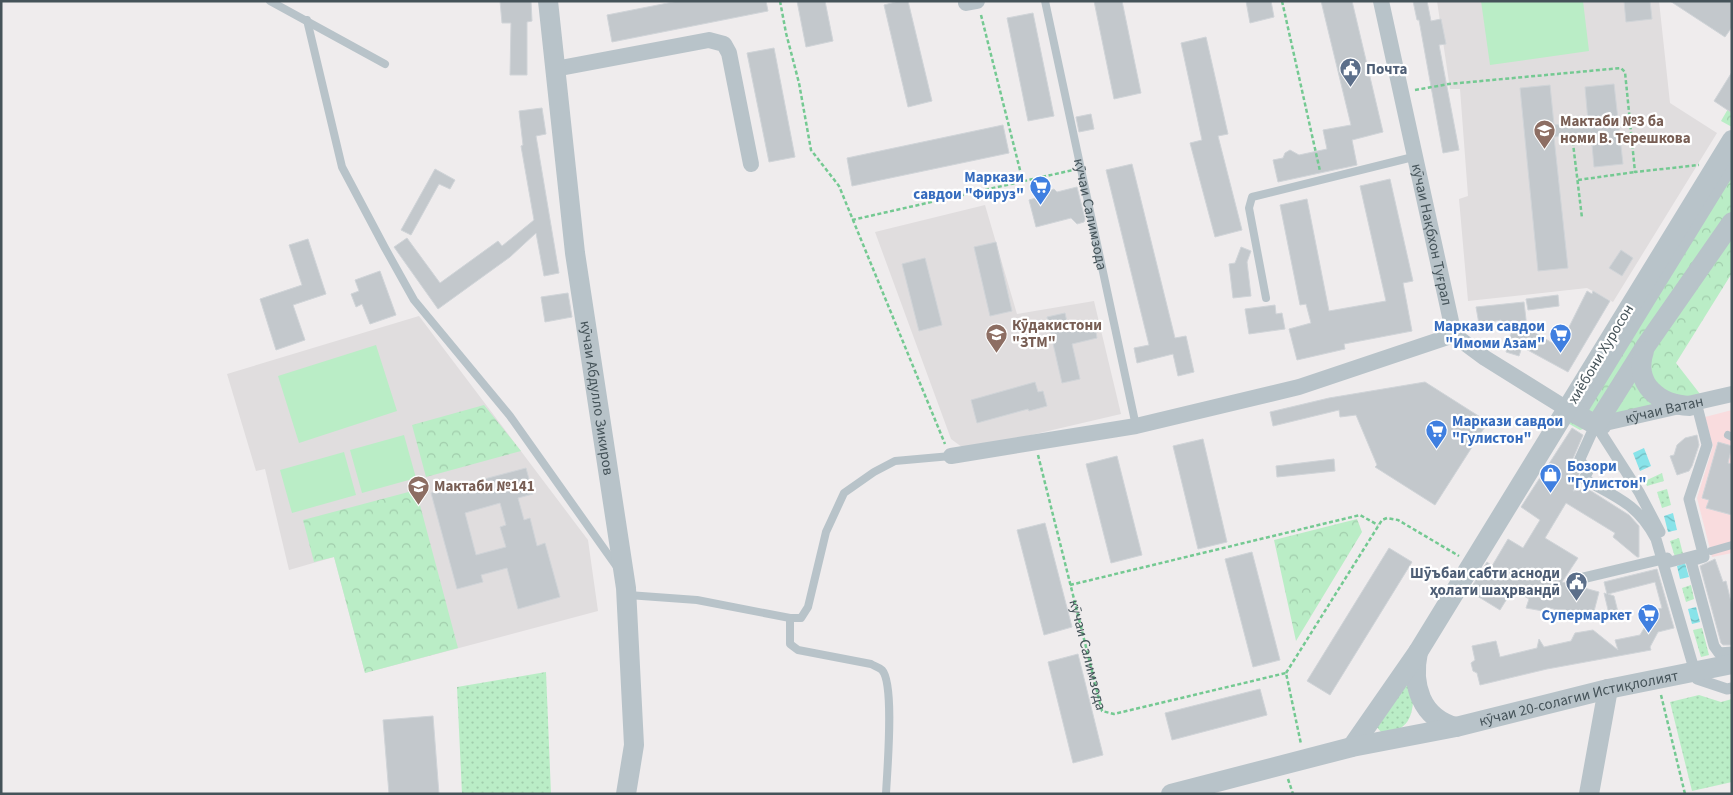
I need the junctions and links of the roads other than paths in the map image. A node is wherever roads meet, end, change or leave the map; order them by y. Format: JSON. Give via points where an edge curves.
{"nodes":[{"id":1,"x":270,"y":1,"type":"edge"},
{"id":2,"x":548,"y":1,"type":"edge"},
{"id":3,"x":1045,"y":1,"type":"edge"},
{"id":4,"x":1380,"y":1,"type":"edge"},
{"id":5,"x":307,"y":20,"type":"junction"},
{"id":6,"x":385,"y":64,"type":"dead end"},
{"id":7,"x":555,"y":69,"type":"junction"},
{"id":8,"x":1732,"y":140,"type":"edge"},
{"id":9,"x":1413,"y":157,"type":"junction"},
{"id":10,"x":751,"y":164,"type":"dead end"},
{"id":11,"x":1732,"y":167,"type":"edge"},
{"id":12,"x":1732,"y":222,"type":"edge"},
{"id":13,"x":1266,"y":298,"type":"dead end"},
{"id":14,"x":1454,"y":335,"type":"junction"},
{"id":15,"x":1645,"y":347,"type":"junction"},
{"id":16,"x":1732,"y":394,"type":"edge"},
{"id":17,"x":1690,"y":406,"type":"junction"},
{"id":18,"x":1581,"y":416,"type":"junction"},
{"id":19,"x":1136,"y":426,"type":"junction"},
{"id":20,"x":951,"y":456,"type":"joint"},
{"id":21,"x":1732,"y":545,"type":"edge"},
{"id":22,"x":1711,"y":551,"type":"joint"},
{"id":23,"x":1670,"y":560,"type":"junction"},
{"id":24,"x":1583,"y":578,"type":"dead end"},
{"id":25,"x":626,"y":586,"type":"junction"},
{"id":26,"x":790,"y":618,"type":"junction"},
{"id":27,"x":1418,"y":652,"type":"junction"},
{"id":28,"x":1732,"y":652,"type":"edge"},
{"id":29,"x":1732,"y":664,"type":"edge"},
{"id":30,"x":1698,"y":671,"type":"junction"},
{"id":31,"x":1732,"y":688,"type":"edge"},
{"id":32,"x":1608,"y":689,"type":"junction"},
{"id":33,"x":1418,"y":692,"type":"junction"},
{"id":34,"x":1375,"y":714,"type":"junction"},
{"id":35,"x":1456,"y":727,"type":"junction"},
{"id":36,"x":1394,"y":738,"type":"junction"},
{"id":37,"x":1352,"y":747,"type":"junction"},
{"id":38,"x":626,"y":794,"type":"edge"},
{"id":39,"x":886,"y":794,"type":"edge"},
{"id":40,"x":1171,"y":794,"type":"edge"},
{"id":41,"x":1589,"y":794,"type":"edge"}],
"edges":[{"from":1,"to":5,"type":"lane"},
{"from":2,"to":7,"type":"street","name":"кӯчаи Абдулло Зикиров"},
{"from":3,"to":19,"type":"lane","name":"кӯчаи Салимзода"},
{"from":4,"to":9,"type":"street","name":"кӯчаи Нақбхон Туғрал"},
{"from":5,"to":6,"type":"lane"},
{"from":5,"to":25,"type":"lane","via":[[342,167],[399,274],[414,300],[510,416]]},
{"from":7,"to":10,"type":"street","via":[[689,43],[718,41],[730,53]]},
{"from":7,"to":25,"type":"street","name":"кӯчаи Абдулло Зикиров","via":[[575,253]]},
{"from":8,"to":18,"type":"street","name":"хиёбони Хуросон"},
{"from":9,"to":13,"type":"lane","via":[[1258,194],[1250,201]]},
{"from":9,"to":14,"type":"street","name":"кӯчаи Нақбхон Туғрал"},
{"from":11,"to":18,"type":"street"},
{"from":12,"to":15,"type":"street"},
{"from":14,"to":18,"type":"street","via":[[1485,358]]},
{"from":14,"to":19,"type":"street","via":[[1299,387]]},
{"from":15,"to":17,"type":"street","via":[[1642,366],[1650,391],[1670,403]]},
{"from":15,"to":18,"type":"street"},
{"from":16,"to":17,"type":"street","name":"кӯчаи Ватан"},
{"from":17,"to":18,"type":"street","name":"кӯчаи Ватан"},
{"from":18,"to":23,"type":"street","via":[[1648,508]]},
{"from":18,"to":27,"type":"street","via":[[1472,564]]},
{"from":19,"to":20,"type":"street"},
{"from":20,"to":26,"type":"lane","via":[[894,461],[844,493],[826,532],[806,613],[801,618]]},
{"from":21,"to":22,"type":"lane"},
{"from":22,"to":23,"type":"street"},
{"from":23,"to":24,"type":"street"},
{"from":23,"to":30,"type":"street"},
{"from":25,"to":26,"type":"lane"},
{"from":25,"to":38,"type":"street","name":"кӯчаи Абдулло Зикиров","via":[[634,745]]},
{"from":26,"to":39,"type":"lane","via":[[790,644],[798,650],[882,669],[888,682],[889,708]]},
{"from":27,"to":33,"type":"street","via":[[1415,671]]},
{"from":27,"to":34,"type":"street"},
{"from":28,"to":30,"type":"street","via":[[1719,653],[1714,646],[1691,561],[1704,557],[1689,499],[1707,445],[1696,406],[1593,430],[1579,461],[1589,468],[1584,479],[1632,506],[1652,531]]},
{"from":29,"to":30,"type":"street","name":"кӯчаи 20-солагии Истиқлолият"},
{"from":30,"to":31,"type":"street","via":[[1697,679]]},
{"from":30,"to":32,"type":"street","name":"кӯчаи 20-солагии Истиқлолият"},
{"from":32,"to":35,"type":"street","name":"кӯчаи 20-солагии Истиқлолият"},
{"from":32,"to":41,"type":"street"},
{"from":33,"to":35,"type":"street","via":[[1431,715]]},
{"from":33,"to":36,"type":"street","via":[[1417,714]]},
{"from":34,"to":36,"type":"street","via":[[1373,725],[1376,732]]},
{"from":34,"to":37,"type":"street"},
{"from":35,"to":36,"type":"street"},
{"from":36,"to":37,"type":"street"},
{"from":37,"to":40,"type":"street"}]}
